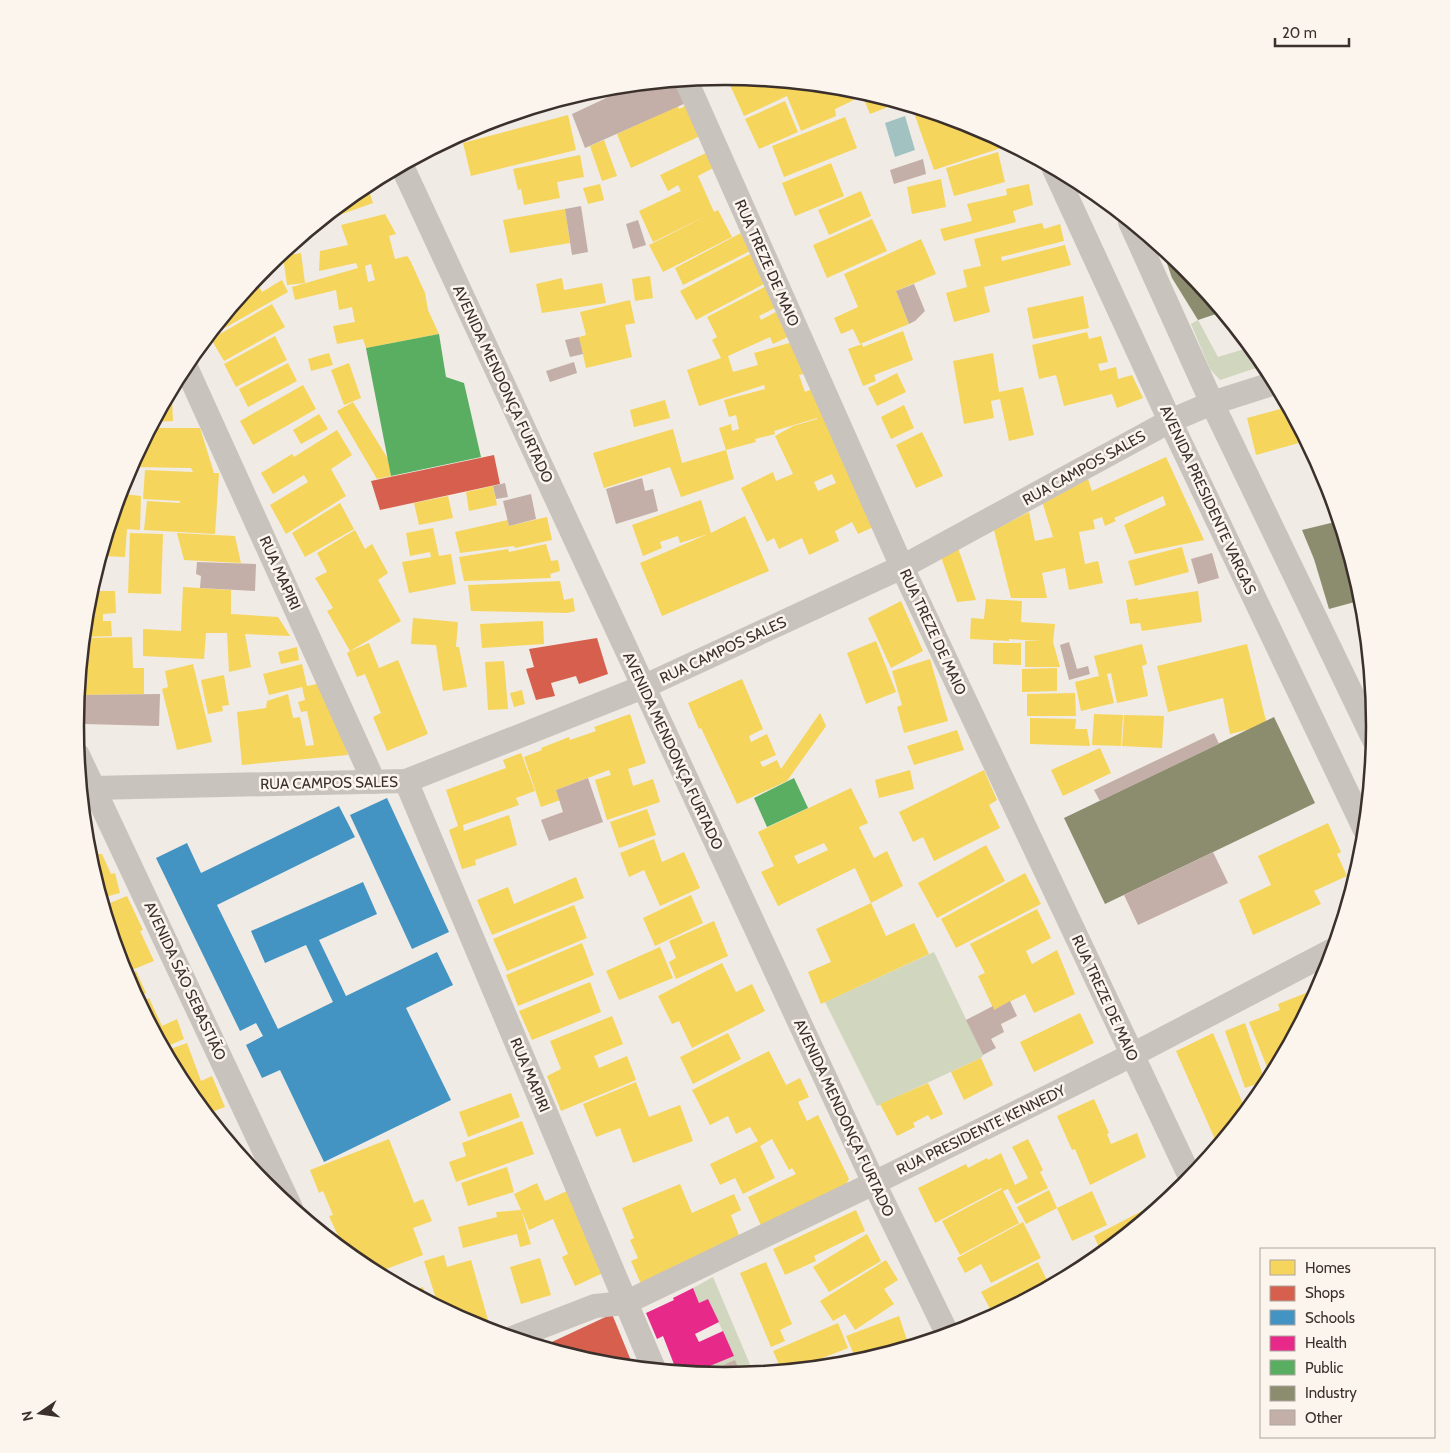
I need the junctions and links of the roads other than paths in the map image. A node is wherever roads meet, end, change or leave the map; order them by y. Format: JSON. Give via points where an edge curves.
{"nodes":[{"id":1,"x":689,"y":87,"type":"edge"},
{"id":2,"x":404,"y":171,"type":"edge"},
{"id":3,"x":1059,"y":179,"type":"edge"},
{"id":4,"x":1136,"y":234,"type":"edge"},
{"id":5,"x":189,"y":374,"type":"edge"},
{"id":6,"x":1267,"y":385,"type":"edge"},
{"id":7,"x":1212,"y":403,"type":"junction"},
{"id":8,"x":1170,"y":421,"type":"junction"},
{"id":9,"x":902,"y":567,"type":"junction"},
{"id":10,"x":643,"y":687,"type":"junction"},
{"id":11,"x":1366,"y":723,"type":"edge"},
{"id":12,"x":406,"y":781,"type":"junction"},
{"id":13,"x":374,"y":782,"type":"junction"},
{"id":14,"x":87,"y":789,"type":"edge"},
{"id":15,"x":1360,"y":819,"type":"edge"},
{"id":16,"x":1324,"y":955,"type":"edge"},
{"id":17,"x":1132,"y":1055,"type":"junction"},
{"id":18,"x":1187,"y":1170,"type":"edge"},
{"id":19,"x":874,"y":1183,"type":"junction"},
{"id":20,"x":284,"y":1192,"type":"edge"},
{"id":21,"x":625,"y":1302,"type":"junction"},
{"id":22,"x":945,"y":1329,"type":"edge"},
{"id":23,"x":521,"y":1335,"type":"edge"},
{"id":24,"x":651,"y":1363,"type":"edge"}],
"edges":[{"from":1,"to":9,"type":"street","name":"RUA TREZE DE MAIO"},
{"from":2,"to":10,"type":"street","name":"AVENIDA MENDONÇA FURTADO"},
{"from":3,"to":8,"type":"street","name":"AVENIDA PRESIDENTE VARGAS"},
{"from":4,"to":7,"type":"street"},
{"from":5,"to":13,"type":"street","name":"RUA MAPIRI"},
{"from":6,"to":7,"type":"street","name":"RUA CAMPOS SALES"},
{"from":7,"to":8,"type":"street","name":"RUA CAMPOS SALES"},
{"from":7,"to":11,"type":"street"},
{"from":8,"to":9,"type":"street","name":"RUA CAMPOS SALES"},
{"from":8,"to":15,"type":"street","name":"AVENIDA PRESIDENTE VARGAS"},
{"from":9,"to":10,"type":"street","name":"RUA CAMPOS SALES"},
{"from":9,"to":17,"type":"street","name":"RUA TREZE DE MAIO"},
{"from":10,"to":12,"type":"street","name":"RUA CAMPOS SALES"},
{"from":10,"to":19,"type":"street","name":"AVENIDA MENDONÇA FURTADO"},
{"from":12,"to":13,"type":"street","name":"RUA CAMPOS SALES"},
{"from":12,"to":21,"type":"street","name":"RUA MAPIRI"},
{"from":13,"to":14,"type":"street","name":"RUA CAMPOS SALES"},
{"from":14,"to":20,"type":"street","name":"AVENIDA SÃO SEBASTIÃO"},
{"from":16,"to":17,"type":"street","name":"RUA PRESIDENTE KENNEDY"},
{"from":17,"to":18,"type":"street","name":"RUA TREZE DE MAIO"},
{"from":17,"to":19,"type":"street","name":"RUA PRESIDENTE KENNEDY"},
{"from":19,"to":21,"type":"street","name":"RUA PRESIDENTE KENNEDY"},
{"from":19,"to":22,"type":"street","name":"AVENIDA MENDONÇA FURTADO"},
{"from":21,"to":23,"type":"street","name":"RUA PRESIDENTE KENNEDY","via":[[595,1306]]},
{"from":21,"to":24,"type":"street","name":"RUA MAPIRI"}]}
